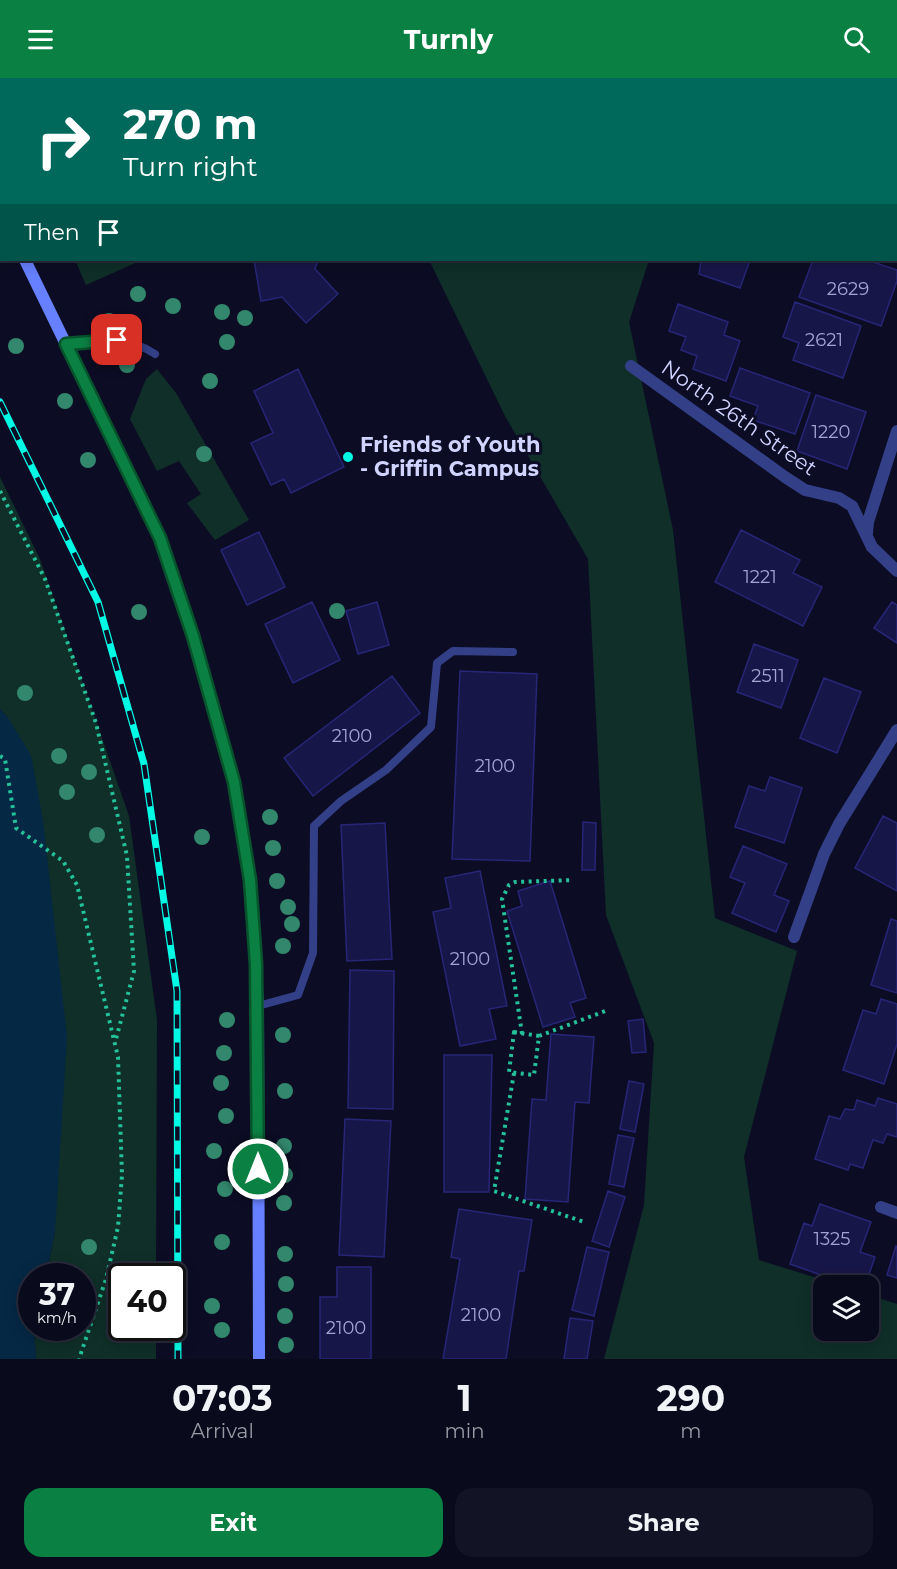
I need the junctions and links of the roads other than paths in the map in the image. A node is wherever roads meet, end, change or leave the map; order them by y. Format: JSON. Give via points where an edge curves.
{"nodes":[{"id":1,"x":25,"y":261,"type":"edge"},
{"id":2,"x":66,"y":344,"type":"junction"},
{"id":3,"x":155,"y":354,"type":"dead end"},
{"id":4,"x":631,"y":366,"type":"dead end"},
{"id":5,"x":897,"y":431,"type":"edge"},
{"id":6,"x":867,"y":535,"type":"junction"},
{"id":7,"x":897,"y":571,"type":"edge"},
{"id":8,"x":513,"y":652,"type":"dead end"},
{"id":9,"x":897,"y":730,"type":"edge"},
{"id":10,"x":794,"y":937,"type":"dead end"},
{"id":11,"x":258,"y":1006,"type":"junction"},
{"id":12,"x":881,"y":1208,"type":"dead end"},
{"id":13,"x":897,"y":1213,"type":"edge"},
{"id":14,"x":259,"y":1359,"type":"edge"}],
"edges":[{"from":1,"to":2,"type":"street"},
{"from":2,"to":3,"type":"lane","via":[[117,340],[140,344]]},
{"from":2,"to":11,"type":"street","via":[[160,538],[222,736],[250,880]]},
{"from":4,"to":6,"type":"street","name":"North 26th Street","via":[[805,490],[839,498],[852,506]]},
{"from":5,"to":6,"type":"street"},
{"from":6,"to":7,"type":"street","name":"North 26th Street","via":[[880,557]]},
{"from":8,"to":11,"type":"lane","via":[[453,651],[437,663],[431,727],[386,770],[341,801],[314,826],[314,953],[298,995]]},
{"from":9,"to":10,"type":"street","via":[[824,854]]},
{"from":11,"to":14,"type":"street"},
{"from":12,"to":13,"type":"street"}]}
